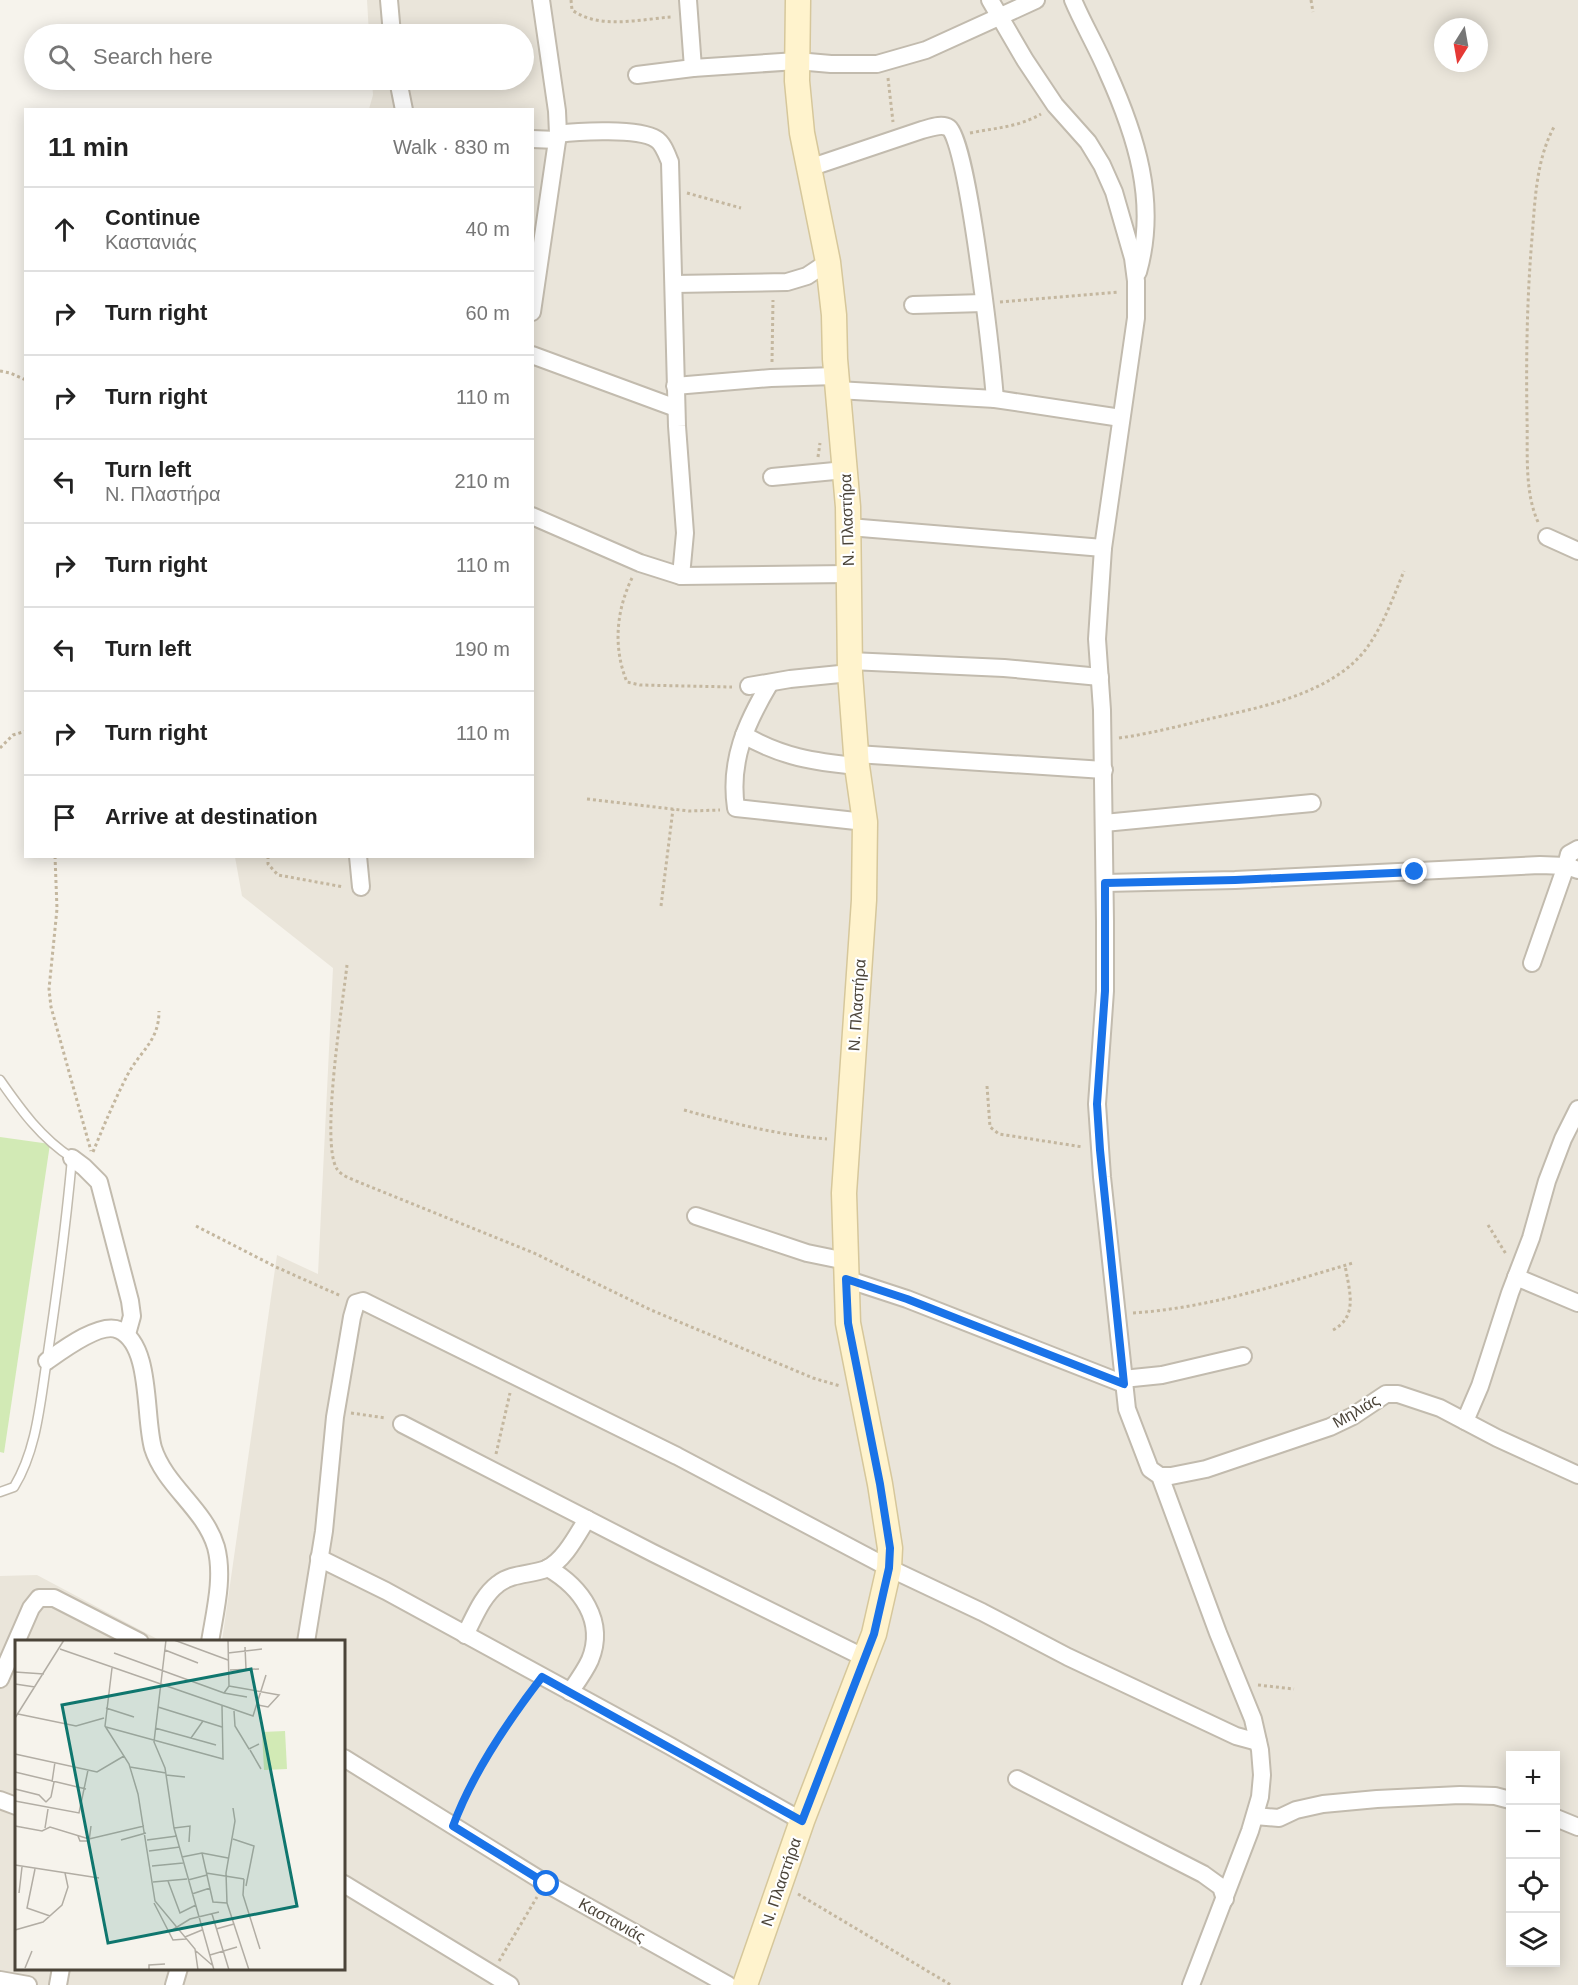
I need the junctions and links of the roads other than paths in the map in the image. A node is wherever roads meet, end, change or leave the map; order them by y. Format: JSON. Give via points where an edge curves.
{"nodes":[{"id":1,"x":389,"y":0,"type":"edge"},
{"id":2,"x":541,"y":0,"type":"edge"},
{"id":3,"x":798,"y":0,"type":"edge"},
{"id":4,"x":990,"y":0,"type":"edge"},
{"id":5,"x":1036,"y":0,"type":"edge"},
{"id":6,"x":1073,"y":0,"type":"edge"},
{"id":7,"x":689,"y":8,"type":"edge"},
{"id":8,"x":999,"y":17,"type":"junction"},
{"id":9,"x":391,"y":24,"type":"edge"},
{"id":10,"x":797,"y":61,"type":"junction"},
{"id":11,"x":693,"y":68,"type":"junction"},
{"id":12,"x":637,"y":75,"type":"dead end"},
{"id":13,"x":400,"y":90,"type":"edge"},
{"id":14,"x":404,"y":108,"type":"edge"},
{"id":15,"x":557,"y":137,"type":"junction"},
{"id":16,"x":534,"y":139,"type":"edge"},
{"id":17,"x":809,"y":168,"type":"junction"},
{"id":18,"x":828,"y":262,"type":"junction"},
{"id":19,"x":674,"y":284,"type":"junction"},
{"id":20,"x":1136,"y":286,"type":"junction"},
{"id":21,"x":534,"y":298,"type":"edge"},
{"id":22,"x":984,"y":303,"type":"junction"},
{"id":23,"x":913,"y":305,"type":"dead end"},
{"id":24,"x":534,"y":357,"type":"edge"},
{"id":25,"x":837,"y":383,"type":"junction"},
{"id":26,"x":675,"y":386,"type":"junction"},
{"id":27,"x":995,"y":399,"type":"junction"},
{"id":28,"x":676,"y":408,"type":"junction"},
{"id":29,"x":1121,"y":418,"type":"junction"},
{"id":30,"x":845,"y":470,"type":"junction"},
{"id":31,"x":772,"y":477,"type":"dead end"},
{"id":32,"x":534,"y":517,"type":"edge"},
{"id":33,"x":849,"y":527,"type":"junction"},
{"id":34,"x":1547,"y":537,"type":"road end"},
{"id":35,"x":1103,"y":548,"type":"junction"},
{"id":36,"x":1578,"y":551,"type":"edge"},
{"id":37,"x":849,"y":574,"type":"junction"},
{"id":38,"x":681,"y":576,"type":"junction"},
{"id":39,"x":850,"y":667,"type":"junction"},
{"id":40,"x":1100,"y":678,"type":"junction"},
{"id":41,"x":770,"y":683,"type":"junction"},
{"id":42,"x":749,"y":686,"type":"road end"},
{"id":43,"x":744,"y":735,"type":"junction"},
{"id":44,"x":857,"y":760,"type":"junction"},
{"id":45,"x":1104,"y":770,"type":"junction"},
{"id":46,"x":1312,"y":803,"type":"dead end"},
{"id":47,"x":864,"y":822,"type":"junction"},
{"id":48,"x":1104,"y":823,"type":"junction"},
{"id":49,"x":1578,"y":849,"type":"edge"},
{"id":50,"x":358,"y":858,"type":"edge"},
{"id":51,"x":1572,"y":868,"type":"edge"},
{"id":52,"x":1105,"y":883,"type":"junction"},
{"id":53,"x":361,"y":887,"type":"road end"},
{"id":54,"x":1532,"y":963,"type":"dead end"},
{"id":55,"x":0,"y":1080,"type":"edge"},
{"id":56,"x":1577,"y":1109,"type":"edge"},
{"id":57,"x":72,"y":1158,"type":"junction"},
{"id":58,"x":696,"y":1216,"type":"dead end"},
{"id":59,"x":846,"y":1270,"type":"junction"},
{"id":60,"x":1516,"y":1277,"type":"junction"},
{"id":61,"x":1578,"y":1303,"type":"edge"},
{"id":62,"x":127,"y":1334,"type":"junction"},
{"id":63,"x":1243,"y":1356,"type":"dead end"},
{"id":64,"x":46,"y":1361,"type":"junction"},
{"id":65,"x":1123,"y":1382,"type":"junction"},
{"id":66,"x":1465,"y":1421,"type":"junction"},
{"id":67,"x":402,"y":1424,"type":"road end"},
{"id":68,"x":1578,"y":1475,"type":"edge"},
{"id":69,"x":1160,"y":1476,"type":"junction"},
{"id":70,"x":0,"y":1491,"type":"edge"},
{"id":71,"x":587,"y":1519,"type":"junction"},
{"id":72,"x":319,"y":1558,"type":"junction"},
{"id":73,"x":548,"y":1568,"type":"junction"},
{"id":74,"x":889,"y":1568,"type":"junction"},
{"id":75,"x":465,"y":1635,"type":"junction"},
{"id":76,"x":17,"y":1640,"type":"edge"},
{"id":77,"x":138,"y":1640,"type":"edge"},
{"id":78,"x":210,"y":1640,"type":"edge"},
{"id":79,"x":306,"y":1640,"type":"edge"},
{"id":80,"x":15,"y":1644,"type":"edge"},
{"id":81,"x":865,"y":1658,"type":"junction"},
{"id":82,"x":0,"y":1678,"type":"edge"},
{"id":83,"x":570,"y":1692,"type":"junction"},
{"id":84,"x":1258,"y":1742,"type":"junction"},
{"id":85,"x":345,"y":1759,"type":"edge"},
{"id":86,"x":1017,"y":1779,"type":"dead end"},
{"id":87,"x":1506,"y":1799,"type":"edge"},
{"id":88,"x":0,"y":1800,"type":"edge"},
{"id":89,"x":15,"y":1806,"type":"edge"},
{"id":90,"x":1255,"y":1816,"type":"junction"},
{"id":91,"x":1560,"y":1820,"type":"edge"},
{"id":92,"x":802,"y":1821,"type":"junction"},
{"id":93,"x":1578,"y":1827,"type":"edge"},
{"id":94,"x":345,"y":1885,"type":"edge"},
{"id":95,"x":1225,"y":1899,"type":"junction"},
{"id":96,"x":61,"y":1970,"type":"edge"},
{"id":97,"x":178,"y":1970,"type":"edge"},
{"id":98,"x":0,"y":1980,"type":"edge"},
{"id":99,"x":28,"y":1985,"type":"edge"},
{"id":100,"x":58,"y":1985,"type":"edge"},
{"id":101,"x":174,"y":1985,"type":"edge"},
{"id":102,"x":510,"y":1985,"type":"edge"},
{"id":103,"x":728,"y":1985,"type":"edge"},
{"id":104,"x":745,"y":1985,"type":"edge"},
{"id":105,"x":1191,"y":1985,"type":"edge"}],
"edges":[{"from":1,"to":9,"type":"street"},
{"from":2,"to":15,"type":"street","via":[[557,111]]},
{"from":3,"to":10,"type":"street","name":"Ν. Πλαστήρα"},
{"from":4,"to":8,"type":"street"},
{"from":5,"to":8,"type":"street"},
{"from":6,"to":20,"type":"street","via":[[1107,70],[1137,146],[1146,200],[1146,231]]},
{"from":7,"to":11,"type":"street"},
{"from":8,"to":10,"type":"street","via":[[926,51],[887,62]]},
{"from":8,"to":20,"type":"street","via":[[1055,105],[1089,142],[1102,165],[1133,258]]},
{"from":10,"to":11,"type":"street"},
{"from":10,"to":17,"type":"street","name":"Ν. Πλαστήρα"},
{"from":11,"to":12,"type":"street"},
{"from":13,"to":14,"type":"street"},
{"from":15,"to":16,"type":"street"},
{"from":15,"to":19,"type":"street","via":[[610,132],[658,140],[670,162]]},
{"from":15,"to":21,"type":"street"},
{"from":17,"to":18,"type":"street","name":"Ν. Πλαστήρα"},
{"from":17,"to":22,"type":"street","via":[[936,126],[947,127],[959,147]]},
{"from":18,"to":19,"type":"street","via":[[807,276],[787,282]]},
{"from":18,"to":25,"type":"street","name":"Ν. Πλαστήρα"},
{"from":19,"to":26,"type":"street"},
{"from":20,"to":29,"type":"street","via":[[1136,318]]},
{"from":22,"to":23,"type":"street"},
{"from":22,"to":27,"type":"street"},
{"from":24,"to":28,"type":"street"},
{"from":25,"to":26,"type":"street","via":[[771,378]]},
{"from":25,"to":27,"type":"street"},
{"from":25,"to":30,"type":"street","name":"Ν. Πλαστήρα"},
{"from":26,"to":28,"type":"street"},
{"from":27,"to":29,"type":"street"},
{"from":28,"to":38,"type":"street","via":[[685,533]]},
{"from":29,"to":35,"type":"street"},
{"from":30,"to":31,"type":"street"},
{"from":30,"to":33,"type":"street","name":"Ν. Πλαστήρα"},
{"from":32,"to":38,"type":"street","via":[[639,563]]},
{"from":33,"to":35,"type":"street"},
{"from":33,"to":37,"type":"street","name":"Ν. Πλαστήρα"},
{"from":34,"to":36,"type":"street"},
{"from":35,"to":40,"type":"street","via":[[1097,639]]},
{"from":37,"to":38,"type":"street"},
{"from":37,"to":39,"type":"street","name":"Ν. Πλαστήρα"},
{"from":39,"to":40,"type":"street","via":[[1004,668]]},
{"from":39,"to":41,"type":"street"},
{"from":39,"to":44,"type":"street","name":"Ν. Πλαστήρα"},
{"from":40,"to":45,"type":"street"},
{"from":41,"to":42,"type":"street"},
{"from":41,"to":43,"type":"street"},
{"from":43,"to":44,"type":"street","via":[[797,758],[821,763]]},
{"from":43,"to":47,"type":"street","via":[[734,769],[736,808]]},
{"from":44,"to":45,"type":"street"},
{"from":44,"to":47,"type":"street","name":"Ν. Πλαστήρα"},
{"from":45,"to":48,"type":"street"},
{"from":46,"to":48,"type":"street"},
{"from":47,"to":59,"type":"street","name":"Ν. Πλαστήρα","via":[[864,900],[843,1193]]},
{"from":48,"to":52,"type":"street"},
{"from":49,"to":51,"type":"street","via":[[1569,854]]},
{"from":50,"to":53,"type":"street"},
{"from":51,"to":52,"type":"street","via":[[1540,865]]},
{"from":51,"to":54,"type":"street"},
{"from":52,"to":65,"type":"street","via":[[1105,991],[1097,1104]]},
{"from":55,"to":57,"type":"lane","via":[[30,1122]]},
{"from":56,"to":60,"type":"street","via":[[1547,1181],[1532,1238]]},
{"from":57,"to":62,"type":"street","via":[[99,1182],[130,1301],[132,1316]]},
{"from":57,"to":64,"type":"lane"},
{"from":58,"to":59,"type":"street"},
{"from":59,"to":65,"type":"street","via":[[907,1299]]},
{"from":59,"to":74,"type":"street","name":"Ν. Πλαστήρα","via":[[848,1323],[880,1484],[890,1548]]},
{"from":60,"to":61,"type":"street"},
{"from":60,"to":66,"type":"street"},
{"from":62,"to":64,"type":"street","via":[[116,1328],[104,1329]]},
{"from":62,"to":78,"type":"street","via":[[142,1362],[153,1448],[166,1475],[205,1525],[216,1546],[217,1602]]},
{"from":63,"to":65,"type":"street"},
{"from":64,"to":70,"type":"lane","via":[[39,1419],[24,1471],[14,1487]]},
{"from":65,"to":69,"type":"street","via":[[1134,1429],[1150,1469]]},
{"from":66,"to":68,"type":"street","name":"Μηλιάς"},
{"from":66,"to":69,"type":"street","name":"Μηλιάς","via":[[1440,1408],[1398,1394],[1386,1394],[1330,1427],[1206,1469]]},
{"from":67,"to":71,"type":"street"},
{"from":69,"to":84,"type":"street"},
{"from":71,"to":73,"type":"street","via":[[562,1556]]},
{"from":71,"to":81,"type":"street"},
{"from":72,"to":74,"type":"street","via":[[336,1411],[356,1303],[363,1300],[676,1456]]},
{"from":72,"to":75,"type":"street"},
{"from":72,"to":79,"type":"street"},
{"from":73,"to":75,"type":"street","via":[[498,1584],[484,1599]]},
{"from":73,"to":83,"type":"street","via":[[578,1591],[595,1622],[590,1660]]},
{"from":74,"to":81,"type":"street","name":"Ν. Πλαστήρα"},
{"from":74,"to":84,"type":"street","via":[[1078,1662],[1236,1736]]},
{"from":75,"to":83,"type":"street"},
{"from":76,"to":77,"type":"street","via":[[39,1598],[54,1598]]},
{"from":80,"to":82,"type":"street"},
{"from":81,"to":92,"type":"street","name":"Ν. Πλαστήρα"},
{"from":83,"to":92,"type":"street"},
{"from":84,"to":90,"type":"street","via":[[1262,1775]]},
{"from":85,"to":103,"type":"street","name":"Καστανιάς","via":[[547,1884]]},
{"from":86,"to":95,"type":"street","via":[[1203,1874],[1221,1887]]},
{"from":87,"to":90,"type":"street","via":[[1460,1795],[1377,1799],[1323,1804],[1279,1818]]},
{"from":88,"to":89,"type":"street"},
{"from":90,"to":95,"type":"street"},
{"from":91,"to":93,"type":"street"},
{"from":92,"to":104,"type":"street","name":"Ν. Πλαστήρα"},
{"from":94,"to":102,"type":"street"},
{"from":95,"to":105,"type":"street"},
{"from":96,"to":100,"type":"street"},
{"from":97,"to":101,"type":"street"},
{"from":98,"to":99,"type":"street"}]}
